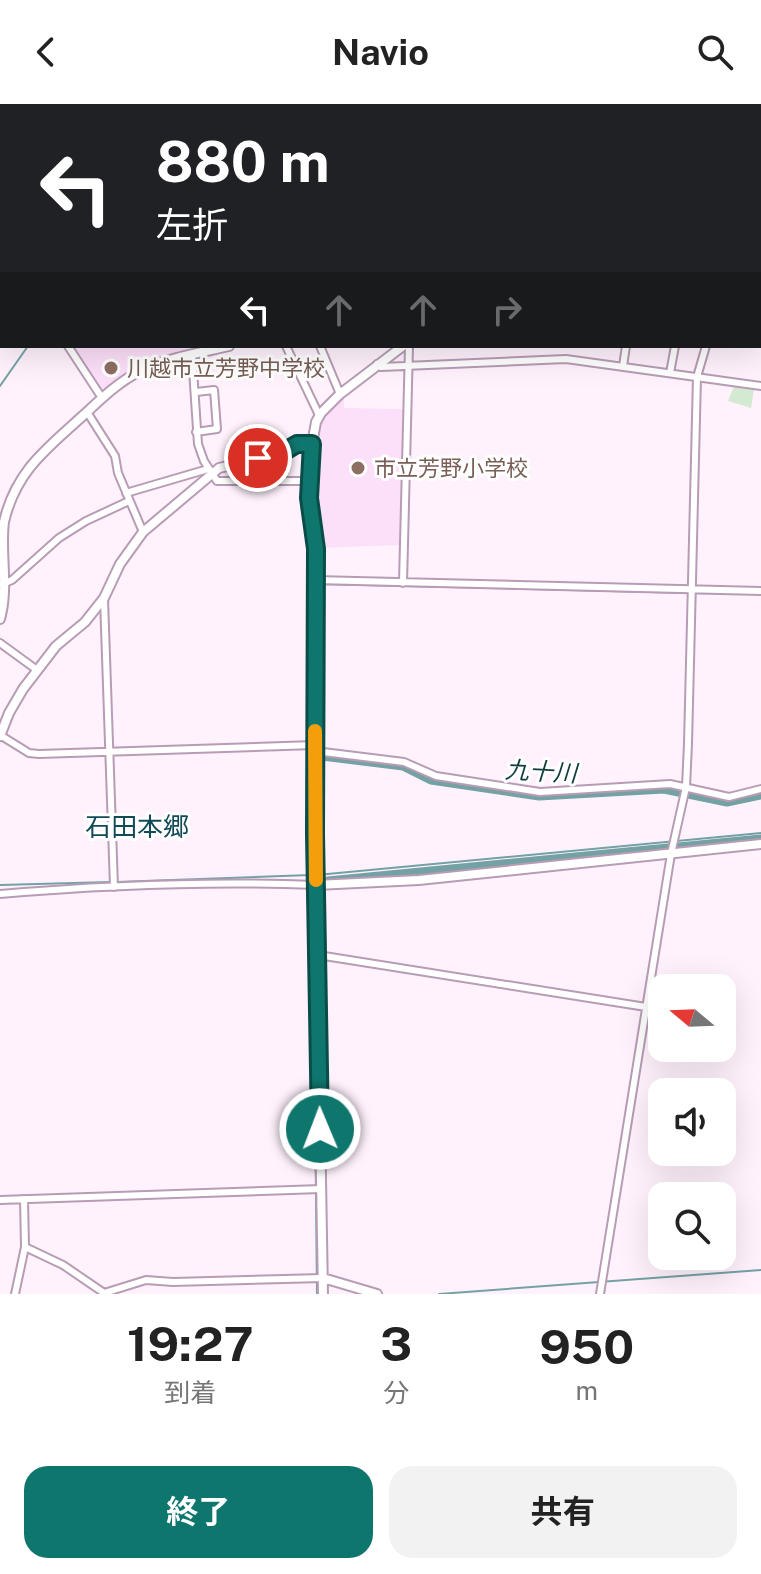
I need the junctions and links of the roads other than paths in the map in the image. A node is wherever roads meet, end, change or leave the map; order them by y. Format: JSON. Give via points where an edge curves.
{"nodes":[{"id":1,"x":69,"y":348,"type":"edge"},
{"id":2,"x":221,"y":348,"type":"edge"},
{"id":3,"x":287,"y":348,"type":"edge"},
{"id":4,"x":321,"y":348,"type":"edge"},
{"id":5,"x":403,"y":348,"type":"edge"},
{"id":6,"x":406,"y":348,"type":"edge"},
{"id":7,"x":626,"y":348,"type":"edge"},
{"id":8,"x":675,"y":348,"type":"edge"},
{"id":9,"x":705,"y":348,"type":"edge"},
{"id":10,"x":192,"y":355,"type":"junction"},
{"id":11,"x":377,"y":364,"type":"junction"},
{"id":12,"x":408,"y":366,"type":"junction"},
{"id":13,"x":623,"y":366,"type":"junction"},
{"id":14,"x":670,"y":373,"type":"junction"},
{"id":15,"x":697,"y":377,"type":"junction"},
{"id":16,"x":761,"y":386,"type":"edge"},
{"id":17,"x":196,"y":392,"type":"junction"},
{"id":18,"x":340,"y":394,"type":"junction"},
{"id":19,"x":102,"y":398,"type":"junction"},
{"id":20,"x":87,"y":412,"type":"junction"},
{"id":21,"x":319,"y":415,"type":"junction"},
{"id":22,"x":196,"y":432,"type":"junction"},
{"id":23,"x":312,"y":444,"type":"junction"},
{"id":24,"x":210,"y":470,"type":"junction"},
{"id":25,"x":310,"y":481,"type":"junction"},
{"id":26,"x":126,"y":493,"type":"junction"},
{"id":27,"x":129,"y":501,"type":"junction"},
{"id":28,"x":143,"y":532,"type":"junction"},
{"id":29,"x":1,"y":547,"type":"edge"},
{"id":30,"x":315,"y":580,"type":"junction"},
{"id":31,"x":403,"y":583,"type":"junction"},
{"id":32,"x":3,"y":584,"type":"junction"},
{"id":33,"x":693,"y":589,"type":"junction"},
{"id":34,"x":761,"y":591,"type":"edge"},
{"id":35,"x":104,"y":598,"type":"junction"},
{"id":36,"x":0,"y":619,"type":"edge"},
{"id":37,"x":0,"y":643,"type":"edge"},
{"id":38,"x":37,"y":670,"type":"junction"},
{"id":39,"x":0,"y":735,"type":"edge"},
{"id":40,"x":315,"y":748,"type":"junction"},
{"id":41,"x":110,"y":752,"type":"junction"},
{"id":42,"x":686,"y":787,"type":"junction"},
{"id":43,"x":761,"y":789,"type":"edge"},
{"id":44,"x":761,"y":844,"type":"edge"},
{"id":45,"x":671,"y":854,"type":"junction"},
{"id":46,"x":316,"y":885,"type":"junction"},
{"id":47,"x":114,"y":887,"type":"junction"},
{"id":48,"x":0,"y":894,"type":"edge"},
{"id":49,"x":318,"y":955,"type":"junction"},
{"id":50,"x":646,"y":1007,"type":"junction"},
{"id":51,"x":317,"y":1189,"type":"junction"},
{"id":52,"x":24,"y":1199,"type":"junction"},
{"id":53,"x":0,"y":1200,"type":"edge"},
{"id":54,"x":25,"y":1247,"type":"junction"},
{"id":55,"x":323,"y":1278,"type":"junction"},
{"id":56,"x":128,"y":1290,"type":"edge"},
{"id":57,"x":15,"y":1294,"type":"edge"},
{"id":58,"x":104,"y":1294,"type":"edge"},
{"id":59,"x":323,"y":1294,"type":"edge"},
{"id":60,"x":377,"y":1294,"type":"edge"},
{"id":61,"x":600,"y":1294,"type":"edge"}],
"edges":[{"from":1,"to":19,"type":"street"},
{"from":2,"to":10,"type":"street"},
{"from":3,"to":21,"type":"street"},
{"from":4,"to":18,"type":"street"},
{"from":5,"to":11,"type":"street"},
{"from":6,"to":12,"type":"street"},
{"from":7,"to":13,"type":"street"},
{"from":8,"to":14,"type":"street"},
{"from":9,"to":15,"type":"street"},
{"from":10,"to":17,"type":"street"},
{"from":10,"to":19,"type":"street","via":[[141,371]]},
{"from":11,"to":12,"type":"street"},
{"from":11,"to":18,"type":"street"},
{"from":12,"to":13,"type":"street","via":[[566,359]]},
{"from":12,"to":31,"type":"street"},
{"from":13,"to":14,"type":"street"},
{"from":14,"to":15,"type":"street"},
{"from":15,"to":16,"type":"street"},
{"from":15,"to":33,"type":"street"},
{"from":17,"to":22,"type":"street"},
{"from":17,"to":22,"type":"street","via":[[214,390],[217,429]]},
{"from":18,"to":21,"type":"street"},
{"from":19,"to":20,"type":"street"},
{"from":20,"to":26,"type":"street","via":[[115,456]]},
{"from":20,"to":29,"type":"street","via":[[22,476],[5,518]]},
{"from":21,"to":23,"type":"street"},
{"from":22,"to":24,"type":"street"},
{"from":23,"to":24,"type":"street"},
{"from":23,"to":25,"type":"street"},
{"from":24,"to":25,"type":"street","via":[[221,482]]},
{"from":24,"to":26,"type":"street"},
{"from":24,"to":28,"type":"street"},
{"from":25,"to":30,"type":"street"},
{"from":26,"to":27,"type":"street"},
{"from":27,"to":28,"type":"street"},
{"from":27,"to":32,"type":"street","via":[[59,538]]},
{"from":28,"to":35,"type":"street"},
{"from":29,"to":32,"type":"street"},
{"from":30,"to":31,"type":"street"},
{"from":30,"to":40,"type":"street"},
{"from":31,"to":33,"type":"street"},
{"from":32,"to":36,"type":"street"},
{"from":33,"to":34,"type":"street"},
{"from":33,"to":42,"type":"street"},
{"from":35,"to":38,"type":"street"},
{"from":35,"to":41,"type":"street"},
{"from":37,"to":38,"type":"street"},
{"from":38,"to":39,"type":"street"},
{"from":39,"to":41,"type":"street","via":[[29,753]]},
{"from":40,"to":41,"type":"street"},
{"from":40,"to":42,"type":"street","via":[[404,762],[436,776],[540,792]]},
{"from":40,"to":46,"type":"street"},
{"from":41,"to":47,"type":"street"},
{"from":42,"to":43,"type":"street","via":[[729,797]]},
{"from":42,"to":45,"type":"street"},
{"from":44,"to":45,"type":"street"},
{"from":45,"to":46,"type":"street"},
{"from":45,"to":50,"type":"street"},
{"from":46,"to":47,"type":"street"},
{"from":46,"to":49,"type":"street"},
{"from":47,"to":48,"type":"street"},
{"from":49,"to":50,"type":"street"},
{"from":49,"to":51,"type":"street"},
{"from":50,"to":61,"type":"street"},
{"from":51,"to":52,"type":"street"},
{"from":51,"to":55,"type":"street"},
{"from":52,"to":53,"type":"street"},
{"from":52,"to":54,"type":"street"},
{"from":54,"to":57,"type":"street"},
{"from":54,"to":58,"type":"street"},
{"from":55,"to":56,"type":"street","via":[[152,1280]]},
{"from":55,"to":59,"type":"street"},
{"from":55,"to":60,"type":"street"},
{"from":56,"to":58,"type":"street"}]}
